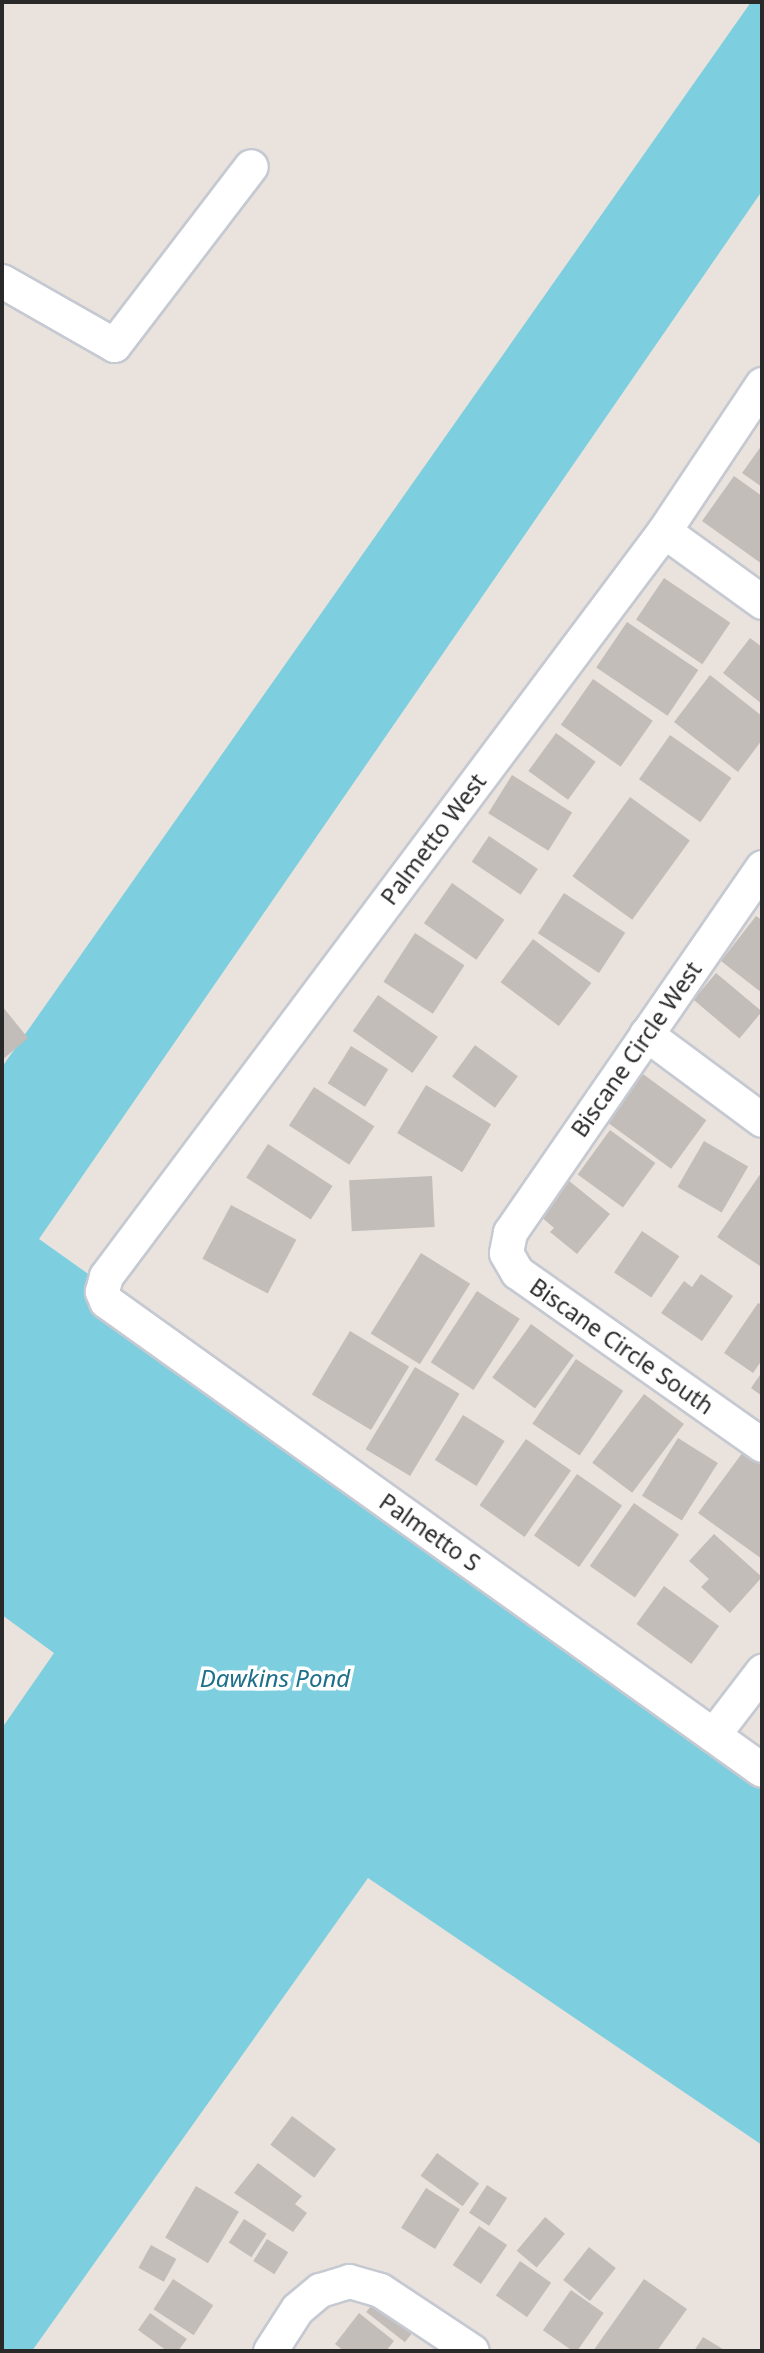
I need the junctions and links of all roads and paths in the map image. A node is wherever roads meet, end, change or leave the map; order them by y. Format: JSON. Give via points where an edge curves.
{"nodes":[{"id":1,"x":251,"y":166,"type":"dead end"},
{"id":2,"x":2,"y":281,"type":"edge"},
{"id":3,"x":762,"y":384,"type":"edge"},
{"id":4,"x":664,"y":531,"type":"junction"},
{"id":5,"x":762,"y":602,"type":"edge"},
{"id":6,"x":762,"y":867,"type":"edge"},
{"id":7,"x":646,"y":1034,"type":"junction"},
{"id":8,"x":762,"y":1120,"type":"edge"},
{"id":9,"x":510,"y":1232,"type":"joint"},
{"id":10,"x":102,"y":1291,"type":"joint"},
{"id":11,"x":762,"y":1445,"type":"edge"},
{"id":12,"x":762,"y":1671,"type":"edge"},
{"id":13,"x":713,"y":1735,"type":"junction"},
{"id":14,"x":762,"y":1770,"type":"edge"},
{"id":15,"x":270,"y":2351,"type":"edge"},
{"id":16,"x":472,"y":2351,"type":"edge"}],
"edges":[{"from":1,"to":2,"type":"street","via":[[114,345]]},
{"from":3,"to":4,"type":"street","name":"Palmetto West"},
{"from":4,"to":5,"type":"street"},
{"from":4,"to":10,"type":"street","name":"Palmetto West","via":[[106,1276]]},
{"from":6,"to":7,"type":"street","name":"Biscane Circle West"},
{"from":7,"to":8,"type":"street"},
{"from":7,"to":9,"type":"street","name":"Biscane Circle West"},
{"from":9,"to":11,"type":"street","name":"Biscane Circle South","via":[[506,1253],[517,1272]]},
{"from":10,"to":13,"type":"street","name":"Palmetto S","via":[[106,1301]]},
{"from":12,"to":13,"type":"street"},
{"from":13,"to":14,"type":"street","name":"Palmetto S"},
{"from":15,"to":16,"type":"street","via":[[297,2309],[320,2290],[349,2281],[380,2290]]}]}
